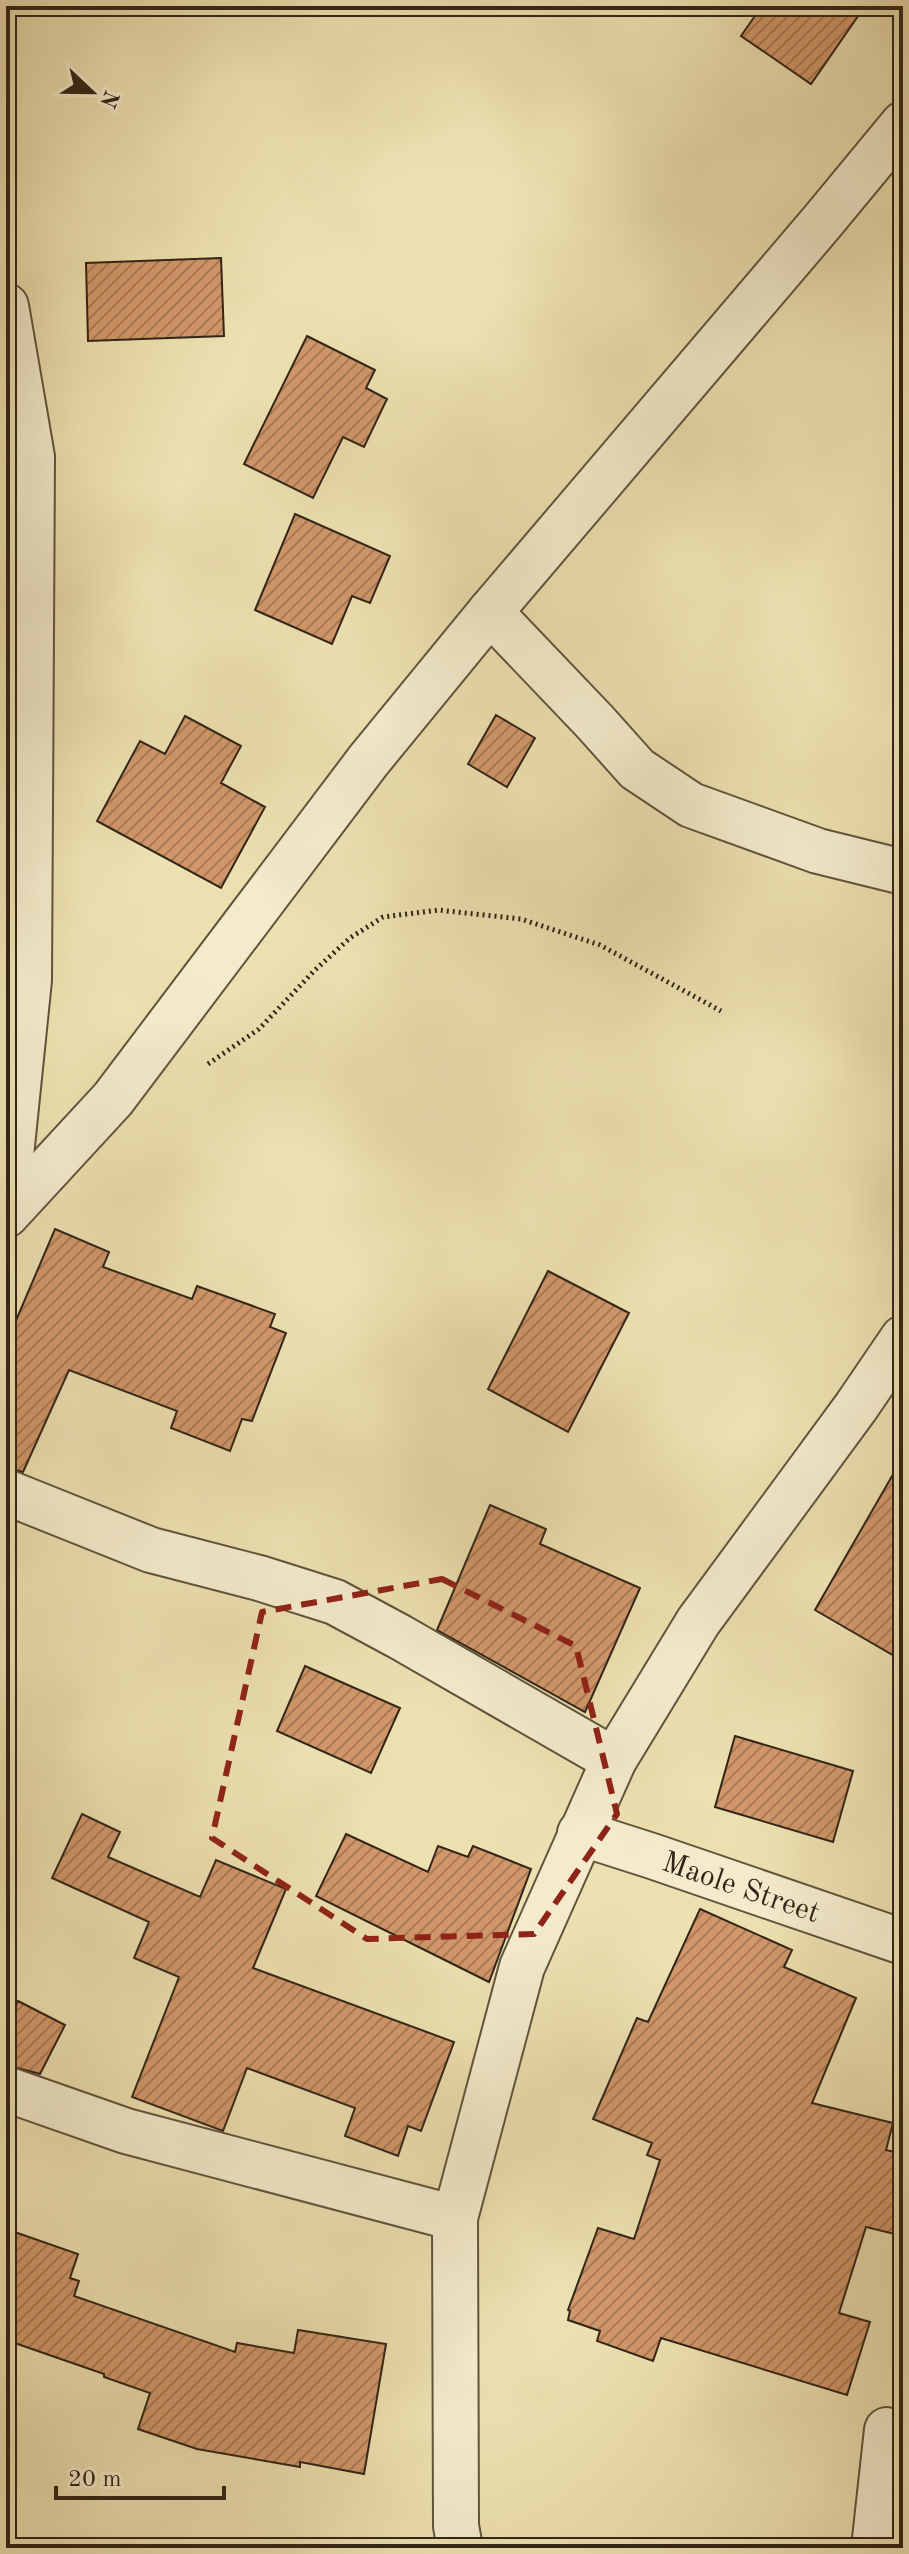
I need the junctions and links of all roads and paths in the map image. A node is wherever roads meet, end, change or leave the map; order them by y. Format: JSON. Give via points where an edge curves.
{"nodes":[{"id":1,"x":903,"y":124,"type":"edge"},
{"id":2,"x":6,"y":306,"type":"edge"},
{"id":3,"x":490,"y":612,"type":"junction"},
{"id":4,"x":903,"y":872,"type":"edge"},
{"id":5,"x":721,"y":1011,"type":"dead end"},
{"id":6,"x":201,"y":1068,"type":"dead end"},
{"id":7,"x":6,"y":1204,"type":"edge"},
{"id":8,"x":6,"y":1215,"type":"edge"},
{"id":9,"x":903,"y":1338,"type":"edge"},
{"id":10,"x":6,"y":1492,"type":"edge"},
{"id":11,"x":614,"y":1760,"type":"junction"},
{"id":12,"x":580,"y":1833,"type":"junction"},
{"id":13,"x":903,"y":1942,"type":"edge"},
{"id":14,"x":6,"y":2089,"type":"edge"},
{"id":15,"x":455,"y":2218,"type":"junction"},
{"id":16,"x":887,"y":2430,"type":"dead end"},
{"id":17,"x":460,"y":2548,"type":"edge"},
{"id":18,"x":874,"y":2548,"type":"edge"}],
"edges":[{"from":1,"to":3,"type":"street"},
{"from":2,"to":7,"type":"street","via":[[32,457],[32,489],[29,980]]},
{"from":3,"to":4,"type":"street","via":[[637,769],[691,805],[818,851]]},
{"from":3,"to":8,"type":"street","via":[[368,761],[113,1099]]},
{"from":5,"to":6,"type":"path","via":[[600,945],[521,919],[438,910],[383,917],[350,938],[259,1029]]},
{"from":9,"to":11,"type":"street","via":[[698,1622]]},
{"from":10,"to":11,"type":"street","via":[[151,1550],[335,1602]]},
{"from":11,"to":12,"type":"street"},
{"from":12,"to":13,"type":"street","name":"Maole Street"},
{"from":12,"to":15,"type":"street","via":[[522,1967]]},
{"from":14,"to":15,"type":"street","via":[[126,2131]]},
{"from":15,"to":17,"type":"street"},
{"from":16,"to":18,"type":"street"}]}
